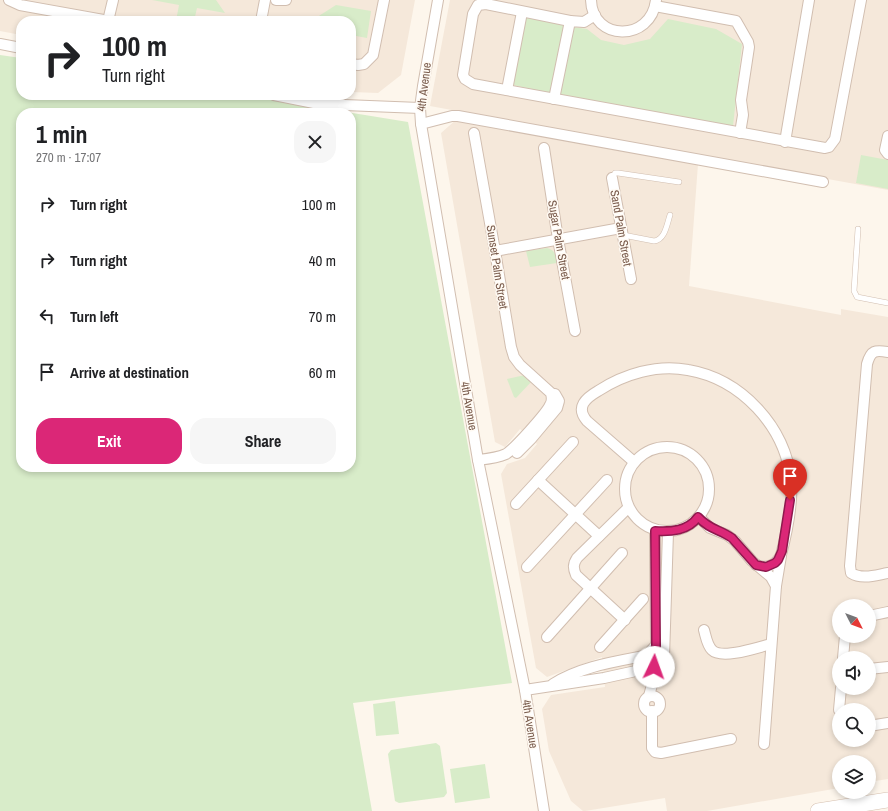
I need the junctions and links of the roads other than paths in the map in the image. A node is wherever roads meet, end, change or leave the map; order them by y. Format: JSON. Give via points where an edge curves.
{"nodes":[{"id":1,"x":9,"y":0,"type":"edge"},
{"id":2,"x":113,"y":0,"type":"edge"},
{"id":3,"x":265,"y":0,"type":"edge"},
{"id":4,"x":276,"y":0,"type":"edge"},
{"id":5,"x":286,"y":0,"type":"edge"},
{"id":6,"x":384,"y":0,"type":"edge"},
{"id":7,"x":438,"y":0,"type":"edge"},
{"id":8,"x":591,"y":0,"type":"edge"},
{"id":9,"x":810,"y":0,"type":"edge"},
{"id":10,"x":861,"y":0,"type":"edge"},
{"id":11,"x":655,"y":3,"type":"edge"},
{"id":12,"x":522,"y":12,"type":"junction"},
{"id":13,"x":595,"y":15,"type":"junction"},
{"id":14,"x":81,"y":16,"type":"edge"},
{"id":15,"x":110,"y":16,"type":"edge"},
{"id":16,"x":262,"y":16,"type":"edge"},
{"id":17,"x":570,"y":21,"type":"junction"},
{"id":18,"x":0,"y":44,"type":"edge"},
{"id":19,"x":16,"y":47,"type":"edge"},
{"id":20,"x":356,"y":65,"type":"edge"},
{"id":21,"x":507,"y":90,"type":"junction"},
{"id":22,"x":554,"y":99,"type":"junction"},
{"id":23,"x":300,"y":100,"type":"edge"},
{"id":24,"x":420,"y":108,"type":"junction"},
{"id":25,"x":421,"y":124,"type":"junction"},
{"id":26,"x":474,"y":133,"type":"dead end"},
{"id":27,"x":740,"y":133,"type":"junction"},
{"id":28,"x":888,"y":136,"type":"edge"},
{"id":29,"x":786,"y":142,"type":"junction"},
{"id":30,"x":544,"y":148,"type":"dead end"},
{"id":31,"x":888,"y":154,"type":"edge"},
{"id":32,"x":612,"y":178,"type":"joint"},
{"id":33,"x":679,"y":182,"type":"dead end"},
{"id":34,"x":823,"y":182,"type":"dead end"},
{"id":35,"x":670,"y":215,"type":"dead end"},
{"id":36,"x":858,"y":229,"type":"dead end"},
{"id":37,"x":622,"y":232,"type":"junction"},
{"id":38,"x":558,"y":239,"type":"junction"},
{"id":39,"x":495,"y":251,"type":"junction"},
{"id":40,"x":631,"y":279,"type":"dead end"},
{"id":41,"x":888,"y":303,"type":"edge"},
{"id":42,"x":575,"y":331,"type":"dead end"},
{"id":43,"x":888,"y":352,"type":"edge"},
{"id":44,"x":573,"y":442,"type":"dead end"},
{"id":45,"x":633,"y":461,"type":"junction"},
{"id":46,"x":479,"y":463,"type":"junction"},
{"id":47,"x":538,"y":480,"type":"junction"},
{"id":48,"x":607,"y":480,"type":"dead end"},
{"id":49,"x":516,"y":504,"type":"dead end"},
{"id":50,"x":628,"y":508,"type":"junction"},
{"id":51,"x":575,"y":514,"type":"junction"},
{"id":52,"x":698,"y":517,"type":"junction"},
{"id":53,"x":655,"y":531,"type":"junction"},
{"id":54,"x":668,"y":532,"type":"junction"},
{"id":55,"x":599,"y":536,"type":"junction"},
{"id":56,"x":782,"y":551,"type":"junction"},
{"id":57,"x":622,"y":553,"type":"dead end"},
{"id":58,"x":756,"y":565,"type":"junction"},
{"id":59,"x":527,"y":567,"type":"dead end"},
{"id":60,"x":888,"y":573,"type":"edge"},
{"id":61,"x":776,"y":586,"type":"junction"},
{"id":62,"x":591,"y":588,"type":"junction"},
{"id":63,"x":643,"y":599,"type":"dead end"},
{"id":64,"x":888,"y":612,"type":"edge"},
{"id":65,"x":876,"y":615,"type":"edge"},
{"id":66,"x":625,"y":620,"type":"junction"},
{"id":67,"x":704,"y":630,"type":"dead end"},
{"id":68,"x":547,"y":637,"type":"dead end"},
{"id":69,"x":771,"y":644,"type":"junction"},
{"id":70,"x":656,"y":645,"type":"junction"},
{"id":71,"x":600,"y":647,"type":"dead end"},
{"id":72,"x":664,"y":657,"type":"junction"},
{"id":73,"x":888,"y":666,"type":"edge"},
{"id":74,"x":654,"y":667,"type":"junction"},
{"id":75,"x":876,"y":668,"type":"edge"},
{"id":76,"x":549,"y":686,"type":"junction"},
{"id":77,"x":524,"y":690,"type":"junction"},
{"id":78,"x":652,"y":696,"type":"junction"},
{"id":79,"x":888,"y":723,"type":"edge"},
{"id":80,"x":876,"y":725,"type":"edge"},
{"id":81,"x":731,"y":739,"type":"dead end"},
{"id":82,"x":764,"y":744,"type":"dead end"},
{"id":83,"x":888,"y":800,"type":"edge"},
{"id":84,"x":544,"y":811,"type":"edge"},
{"id":85,"x":818,"y":811,"type":"edge"}],
"edges":[{"from":1,"to":14,"type":"street","via":[[20,5]]},
{"from":2,"to":15,"type":"street"},
{"from":3,"to":16,"type":"street"},
{"from":4,"to":5,"type":"street"},
{"from":6,"to":20,"type":"street","via":[[373,55],[364,64]]},
{"from":7,"to":24,"type":"street","name":"4th Avenue"},
{"from":8,"to":13,"type":"street"},
{"from":9,"to":29,"type":"street"},
{"from":10,"to":29,"type":"street","via":[[833,143],[825,148]]},
{"from":11,"to":13,"type":"street","via":[[646,23],[635,30],[622,32],[609,28]]},
{"from":11,"to":27,"type":"street","via":[[736,21],[749,47],[741,100],[743,115]]},
{"from":12,"to":17,"type":"street"},
{"from":12,"to":21,"type":"street"},
{"from":12,"to":21,"type":"street","via":[[482,4],[478,5],[473,14],[463,75],[473,84]]},
{"from":13,"to":17,"type":"street","via":[[584,22]]},
{"from":17,"to":22,"type":"street"},
{"from":18,"to":19,"type":"street"},
{"from":21,"to":22,"type":"street"},
{"from":22,"to":27,"type":"street"},
{"from":23,"to":24,"type":"street","via":[[320,104]]},
{"from":24,"to":25,"type":"street","name":"4th Avenue"},
{"from":25,"to":34,"type":"street","via":[[458,116]]},
{"from":25,"to":46,"type":"street","name":"4th Avenue"},
{"from":26,"to":39,"type":"street","name":"Sunset Palm Street"},
{"from":27,"to":29,"type":"street"},
{"from":28,"to":31,"type":"street","via":[[885,150]]},
{"from":30,"to":38,"type":"street","name":"Sugar Palm Street"},
{"from":32,"to":33,"type":"lane","via":[[618,173]]},
{"from":32,"to":37,"type":"street","name":"Sand Palm Street"},
{"from":35,"to":37,"type":"lane","via":[[662,237],[658,240]]},
{"from":36,"to":41,"type":"lane","via":[[854,291],[857,297]]},
{"from":37,"to":38,"type":"street"},
{"from":37,"to":40,"type":"street","name":"Sand Palm Street"},
{"from":38,"to":39,"type":"street"},
{"from":38,"to":42,"type":"street","name":"Sugar Palm Street"},
{"from":39,"to":46,"type":"street","name":"Sunset Palm Street","via":[[514,357],[551,393],[552,400],[550,406],[506,454]]},
{"from":43,"to":60,"type":"street","via":[[872,352],[867,364],[850,566],[851,573],[856,576]]},
{"from":44,"to":47,"type":"street"},
{"from":45,"to":50,"type":"street","via":[[624,487]]},
{"from":45,"to":52,"type":"street","via":[[646,452],[672,447],[686,451],[697,459],[705,470],[709,483],[709,497]]},
{"from":45,"to":56,"type":"street","via":[[582,416],[582,405],[598,391],[638,372],[662,369],[700,373],[736,389],[766,418],[776,432],[788,467],[790,510]]},
{"from":46,"to":77,"type":"street","name":"4th Avenue"},
{"from":47,"to":49,"type":"street"},
{"from":47,"to":51,"type":"street"},
{"from":48,"to":51,"type":"street"},
{"from":50,"to":53,"type":"street","via":[[642,525]]},
{"from":50,"to":55,"type":"street"},
{"from":51,"to":55,"type":"street"},
{"from":51,"to":59,"type":"street"},
{"from":52,"to":54,"type":"street","via":[[684,528]]},
{"from":52,"to":58,"type":"street","via":[[710,528],[732,538]]},
{"from":53,"to":54,"type":"street"},
{"from":53,"to":70,"type":"street"},
{"from":54,"to":72,"type":"street"},
{"from":55,"to":62,"type":"street","via":[[577,558],[573,569]]},
{"from":56,"to":58,"type":"street","via":[[778,560],[771,566]]},
{"from":56,"to":61,"type":"street"},
{"from":57,"to":62,"type":"street"},
{"from":58,"to":61,"type":"street","via":[[771,577]]},
{"from":61,"to":69,"type":"street"},
{"from":62,"to":66,"type":"street"},
{"from":62,"to":68,"type":"street"},
{"from":63,"to":66,"type":"street"},
{"from":64,"to":65,"type":"street"},
{"from":66,"to":71,"type":"street"},
{"from":67,"to":69,"type":"street","via":[[707,642],[716,653],[730,654]]},
{"from":69,"to":82,"type":"street"},
{"from":70,"to":74,"type":"street"},
{"from":70,"to":76,"type":"street","via":[[644,656],[595,666],[566,676]]},
{"from":72,"to":74,"type":"street"},
{"from":72,"to":78,"type":"street"},
{"from":73,"to":75,"type":"street"},
{"from":74,"to":76,"type":"street"},
{"from":74,"to":78,"type":"street"},
{"from":76,"to":77,"type":"street"},
{"from":77,"to":84,"type":"street","name":"4th Avenue"},
{"from":78,"to":81,"type":"street","via":[[660,703],[658,708],[652,711],[652,748],[655,752]]},
{"from":79,"to":80,"type":"street"},
{"from":83,"to":85,"type":"main road"}]}
